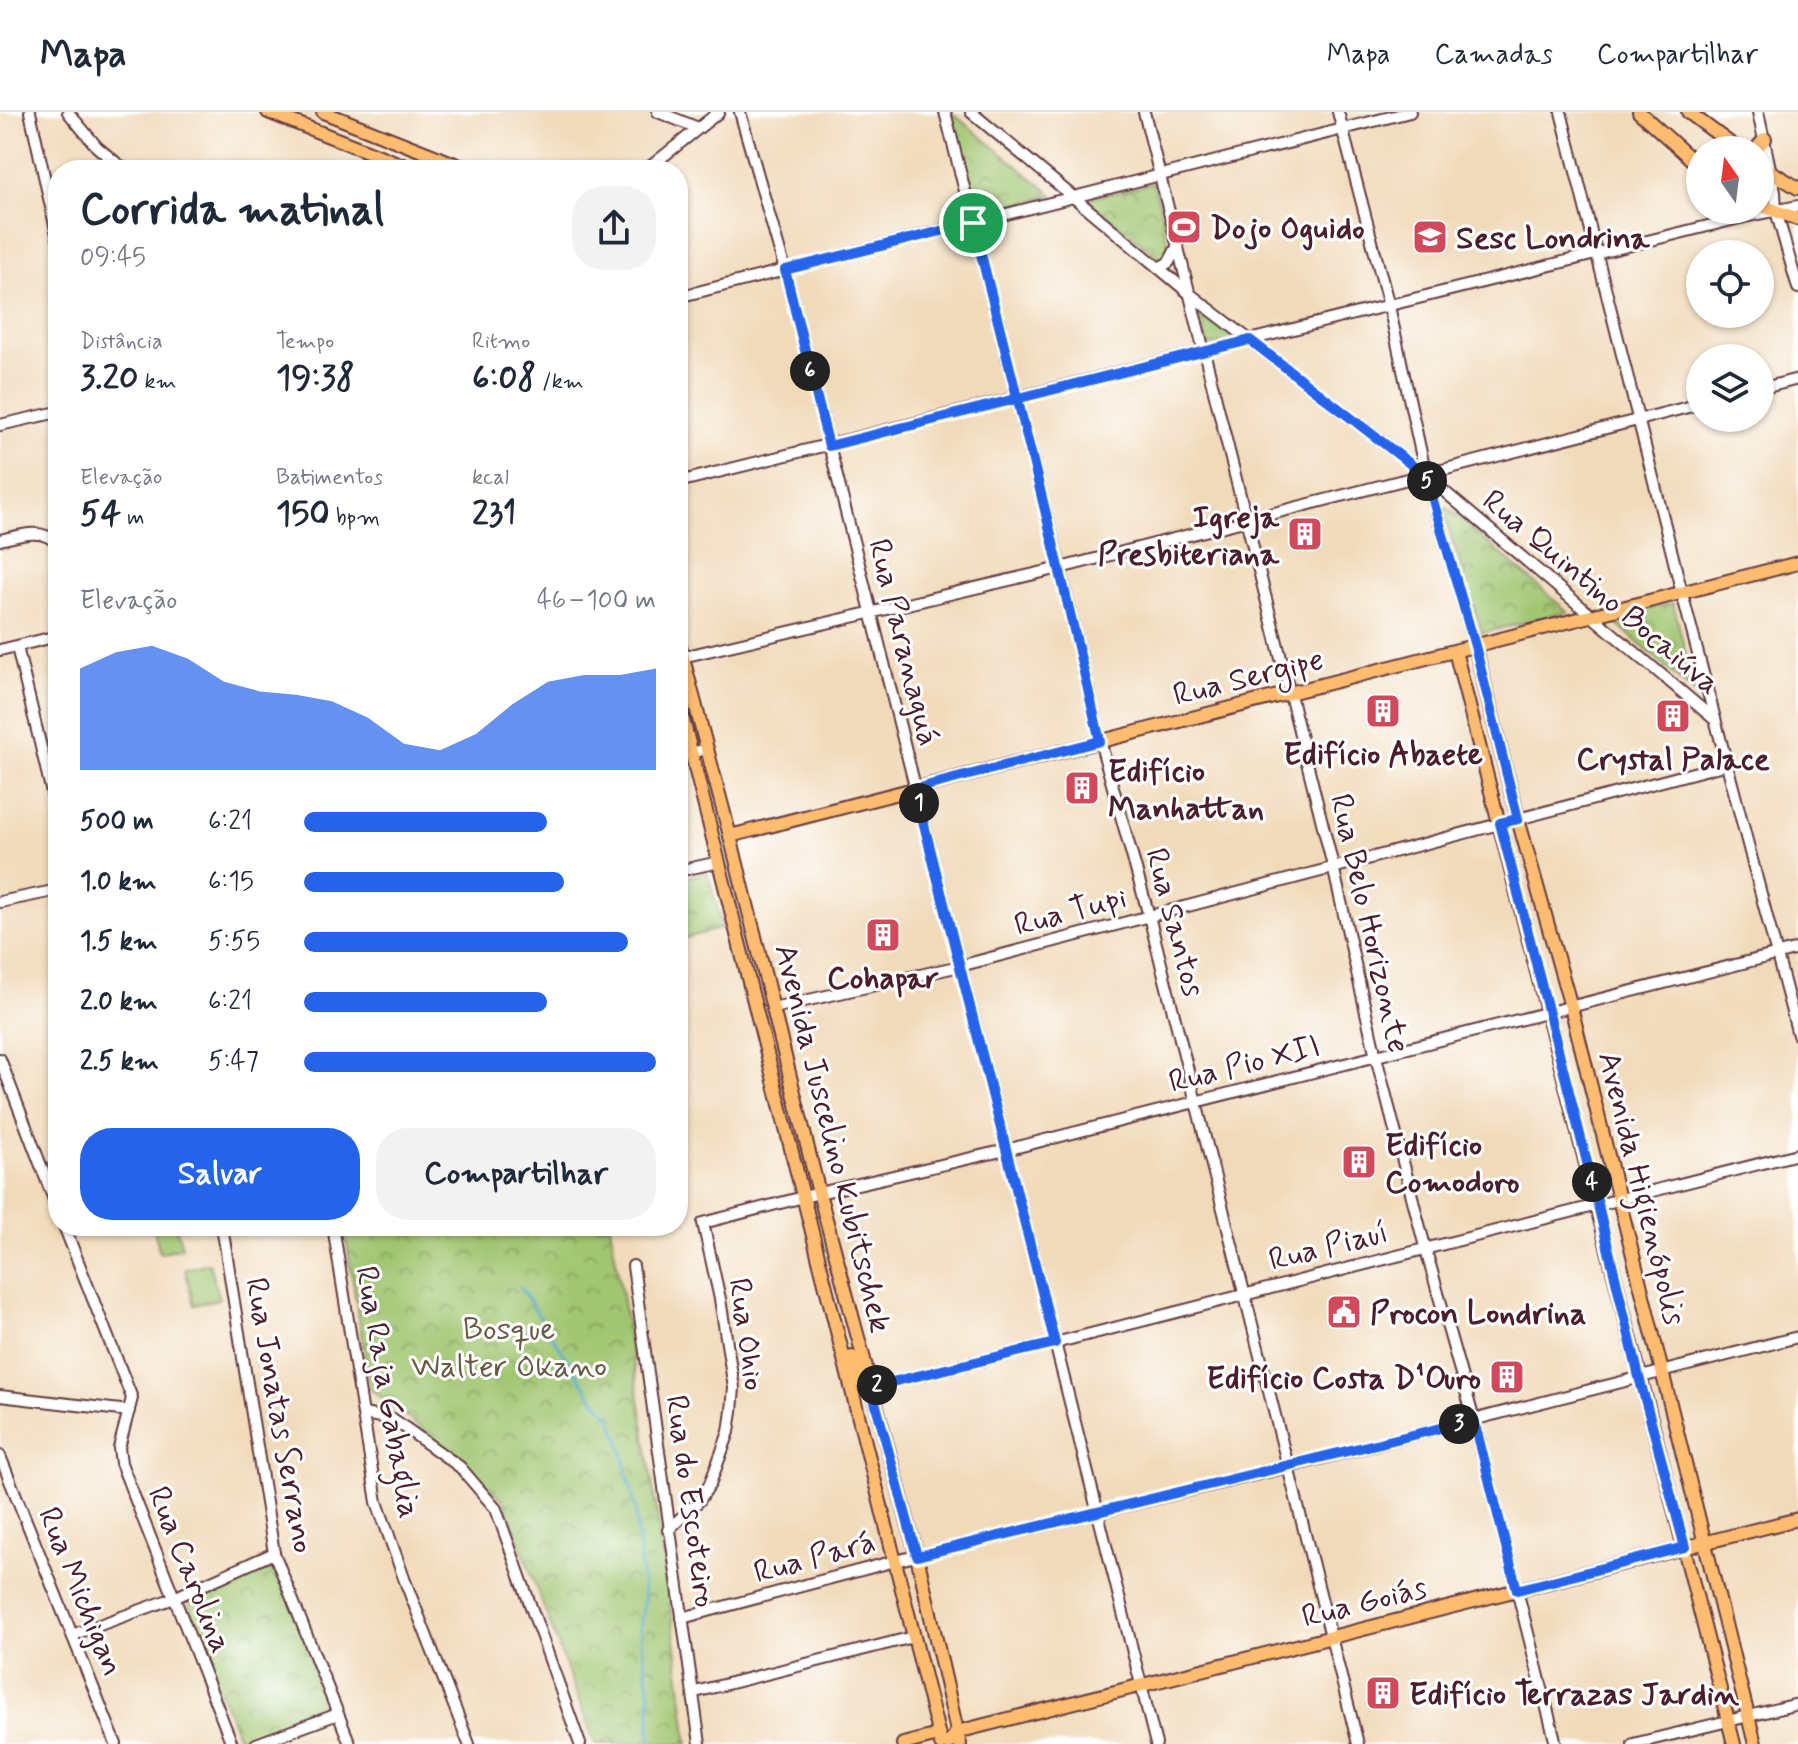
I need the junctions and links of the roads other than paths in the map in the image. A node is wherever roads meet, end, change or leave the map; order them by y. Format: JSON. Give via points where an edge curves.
{"nodes":[{"id":1,"x":30,"y":112,"type":"edge"},
{"id":2,"x":68,"y":112,"type":"edge"},
{"id":3,"x":268,"y":112,"type":"edge"},
{"id":4,"x":323,"y":112,"type":"edge"},
{"id":5,"x":658,"y":112,"type":"edge"},
{"id":6,"x":719,"y":112,"type":"edge"},
{"id":7,"x":740,"y":112,"type":"edge"},
{"id":8,"x":945,"y":112,"type":"edge"},
{"id":9,"x":971,"y":112,"type":"edge"},
{"id":10,"x":1144,"y":112,"type":"edge"},
{"id":11,"x":1338,"y":112,"type":"edge"},
{"id":12,"x":1410,"y":112,"type":"edge"},
{"id":13,"x":1561,"y":112,"type":"edge"},
{"id":14,"x":1639,"y":112,"type":"edge"},
{"id":15,"x":1688,"y":112,"type":"edge"},
{"id":16,"x":1758,"y":112,"type":"edge"},
{"id":17,"x":698,"y":128,"type":"junction"},
{"id":18,"x":1342,"y":129,"type":"junction"},
{"id":19,"x":1720,"y":136,"type":"edge"},
{"id":20,"x":1764,"y":136,"type":"edge"},
{"id":21,"x":1686,"y":154,"type":"edge"},
{"id":22,"x":113,"y":160,"type":"edge"},
{"id":23,"x":390,"y":160,"type":"edge"},
{"id":24,"x":445,"y":160,"type":"edge"},
{"id":25,"x":658,"y":160,"type":"edge"},
{"id":26,"x":1160,"y":175,"type":"junction"},
{"id":27,"x":1774,"y":175,"type":"edge"},
{"id":28,"x":1798,"y":188,"type":"edge"},
{"id":29,"x":48,"y":194,"type":"edge"},
{"id":30,"x":1073,"y":197,"type":"junction"},
{"id":31,"x":1774,"y":204,"type":"edge"},
{"id":32,"x":1798,"y":206,"type":"edge"},
{"id":33,"x":1776,"y":211,"type":"junction"},
{"id":34,"x":1798,"y":219,"type":"edge"},
{"id":35,"x":973,"y":223,"type":"junction"},
{"id":36,"x":1177,"y":247,"type":"junction"},
{"id":37,"x":1598,"y":253,"type":"junction"},
{"id":38,"x":1159,"y":268,"type":"junction"},
{"id":39,"x":785,"y":270,"type":"junction"},
{"id":40,"x":1798,"y":288,"type":"edge"},
{"id":41,"x":688,"y":294,"type":"edge"},
{"id":42,"x":1190,"y":294,"type":"junction"},
{"id":43,"x":1389,"y":306,"type":"junction"},
{"id":44,"x":1250,"y":340,"type":"junction"},
{"id":45,"x":1204,"y":351,"type":"junction"},
{"id":46,"x":1798,"y":379,"type":"edge"},
{"id":47,"x":1774,"y":385,"type":"edge"},
{"id":48,"x":1017,"y":397,"type":"junction"},
{"id":49,"x":1686,"y":408,"type":"edge"},
{"id":50,"x":48,"y":414,"type":"edge"},
{"id":51,"x":1640,"y":419,"type":"junction"},
{"id":52,"x":0,"y":425,"type":"edge"},
{"id":53,"x":829,"y":446,"type":"junction"},
{"id":54,"x":1426,"y":476,"type":"junction"},
{"id":55,"x":688,"y":480,"type":"edge"},
{"id":56,"x":1246,"y":519,"type":"junction"},
{"id":57,"x":48,"y":536,"type":"edge"},
{"id":58,"x":0,"y":540,"type":"edge"},
{"id":59,"x":1798,"y":563,"type":"edge"},
{"id":60,"x":1060,"y":568,"type":"junction"},
{"id":61,"x":1682,"y":593,"type":"junction"},
{"id":62,"x":871,"y":614,"type":"junction"},
{"id":63,"x":1589,"y":616,"type":"junction"},
{"id":64,"x":48,"y":639,"type":"edge"},
{"id":65,"x":1475,"y":646,"type":"junction"},
{"id":66,"x":17,"y":647,"type":"junction"},
{"id":67,"x":0,"y":650,"type":"edge"},
{"id":68,"x":1455,"y":651,"type":"junction"},
{"id":69,"x":688,"y":656,"type":"edge"},
{"id":70,"x":688,"y":685,"type":"edge"},
{"id":71,"x":1487,"y":692,"type":"junction"},
{"id":72,"x":1288,"y":693,"type":"junction"},
{"id":73,"x":1468,"y":697,"type":"junction"},
{"id":74,"x":1714,"y":719,"type":"junction"},
{"id":75,"x":688,"y":738,"type":"edge"},
{"id":76,"x":1100,"y":741,"type":"junction"},
{"id":77,"x":707,"y":749,"type":"junction"},
{"id":78,"x":692,"y":753,"type":"junction"},
{"id":79,"x":688,"y":754,"type":"edge"},
{"id":80,"x":1727,"y":764,"type":"junction"},
{"id":81,"x":48,"y":776,"type":"edge"},
{"id":82,"x":915,"y":789,"type":"junction"},
{"id":83,"x":1518,"y":819,"type":"junction"},
{"id":84,"x":1500,"y":823,"type":"junction"},
{"id":85,"x":730,"y":836,"type":"junction"},
{"id":86,"x":718,"y":856,"type":"junction"},
{"id":87,"x":1333,"y":866,"type":"junction"},
{"id":88,"x":688,"y":867,"type":"edge"},
{"id":89,"x":48,"y":892,"type":"edge"},
{"id":90,"x":0,"y":902,"type":"edge"},
{"id":91,"x":1149,"y":916,"type":"junction"},
{"id":92,"x":1798,"y":949,"type":"edge"},
{"id":93,"x":1777,"y":954,"type":"junction"},
{"id":94,"x":960,"y":966,"type":"junction"},
{"id":95,"x":1571,"y":1007,"type":"junction"},
{"id":96,"x":773,"y":1008,"type":"junction"},
{"id":97,"x":1549,"y":1013,"type":"junction"},
{"id":98,"x":1798,"y":1035,"type":"edge"},
{"id":99,"x":1376,"y":1057,"type":"junction"},
{"id":100,"x":0,"y":1059,"type":"edge"},
{"id":101,"x":1196,"y":1102,"type":"junction"},
{"id":102,"x":1006,"y":1150,"type":"junction"},
{"id":103,"x":1798,"y":1154,"type":"edge"},
{"id":104,"x":48,"y":1184,"type":"edge"},
{"id":105,"x":819,"y":1193,"type":"junction"},
{"id":106,"x":803,"y":1197,"type":"junction"},
{"id":107,"x":1619,"y":1200,"type":"junction"},
{"id":108,"x":1598,"y":1205,"type":"junction"},
{"id":109,"x":703,"y":1223,"type":"joint"},
{"id":110,"x":68,"y":1236,"type":"edge"},
{"id":111,"x":224,"y":1236,"type":"edge"},
{"id":112,"x":335,"y":1236,"type":"edge"},
{"id":113,"x":1425,"y":1247,"type":"junction"},
{"id":114,"x":633,"y":1266,"type":"dead end"},
{"id":115,"x":826,"y":1287,"type":"junction"},
{"id":116,"x":1244,"y":1293,"type":"junction"},
{"id":117,"x":1798,"y":1337,"type":"edge"},
{"id":118,"x":1055,"y":1343,"type":"junction"},
{"id":119,"x":1661,"y":1371,"type":"junction"},
{"id":120,"x":1639,"y":1377,"type":"junction"},
{"id":121,"x":871,"y":1387,"type":"junction"},
{"id":122,"x":0,"y":1396,"type":"edge"},
{"id":123,"x":129,"y":1411,"type":"junction"},
{"id":124,"x":363,"y":1414,"type":"junction"},
{"id":125,"x":1474,"y":1420,"type":"junction"},
{"id":126,"x":0,"y":1456,"type":"edge"},
{"id":127,"x":1288,"y":1467,"type":"junction"},
{"id":128,"x":1098,"y":1512,"type":"junction"},
{"id":129,"x":1798,"y":1519,"type":"edge"},
{"id":130,"x":668,"y":1530,"type":"junction"},
{"id":131,"x":1704,"y":1542,"type":"junction"},
{"id":132,"x":1685,"y":1547,"type":"junction"},
{"id":133,"x":274,"y":1553,"type":"junction"},
{"id":134,"x":917,"y":1556,"type":"junction"},
{"id":135,"x":895,"y":1561,"type":"junction"},
{"id":136,"x":1517,"y":1590,"type":"junction"},
{"id":137,"x":174,"y":1598,"type":"junction"},
{"id":138,"x":682,"y":1618,"type":"junction"},
{"id":139,"x":72,"y":1635,"type":"junction"},
{"id":140,"x":1331,"y":1636,"type":"junction"},
{"id":141,"x":913,"y":1637,"type":"junction"},
{"id":142,"x":1141,"y":1685,"type":"junction"},
{"id":143,"x":695,"y":1692,"type":"junction"},
{"id":144,"x":1798,"y":1704,"type":"edge"},
{"id":145,"x":338,"y":1714,"type":"junction"},
{"id":146,"x":1748,"y":1717,"type":"junction"},
{"id":147,"x":1728,"y":1723,"type":"junction"},
{"id":148,"x":958,"y":1738,"type":"edge"},
{"id":149,"x":942,"y":1741,"type":"edge"},
{"id":150,"x":116,"y":1744,"type":"edge"},
{"id":151,"x":232,"y":1744,"type":"edge"},
{"id":152,"x":256,"y":1744,"type":"edge"},
{"id":153,"x":350,"y":1744,"type":"edge"},
{"id":154,"x":469,"y":1744,"type":"edge"},
{"id":155,"x":580,"y":1744,"type":"edge"},
{"id":156,"x":700,"y":1744,"type":"edge"},
{"id":157,"x":903,"y":1744,"type":"edge"},
{"id":158,"x":1156,"y":1744,"type":"edge"},
{"id":159,"x":1358,"y":1744,"type":"edge"},
{"id":160,"x":1556,"y":1744,"type":"edge"},
{"id":161,"x":1633,"y":1744,"type":"edge"},
{"id":162,"x":1734,"y":1744,"type":"edge"},
{"id":163,"x":1755,"y":1744,"type":"edge"}],
"edges":[{"from":1,"to":29,"type":"street"},
{"from":2,"to":22,"type":"street"},
{"from":3,"to":23,"type":"main road"},
{"from":4,"to":24,"type":"main road"},
{"from":5,"to":17,"type":"street"},
{"from":6,"to":17,"type":"street"},
{"from":7,"to":39,"type":"street","name":"Rua Paranaguá"},
{"from":8,"to":35,"type":"street","name":"Rua Santos"},
{"from":9,"to":30,"type":"street","name":"Rua Quintino Bocaiúva"},
{"from":10,"to":26,"type":"street","name":"Rua Belo Horizonte"},
{"from":11,"to":18,"type":"street"},
{"from":12,"to":18,"type":"street"},
{"from":13,"to":37,"type":"street"},
{"from":14,"to":21,"type":"main road"},
{"from":15,"to":19,"type":"main road"},
{"from":16,"to":20,"type":"street"},
{"from":17,"to":25,"type":"street"},
{"from":18,"to":26,"type":"street"},
{"from":18,"to":43,"type":"street"},
{"from":26,"to":30,"type":"street"},
{"from":26,"to":36,"type":"street","name":"Rua Belo Horizonte"},
{"from":27,"to":28,"type":"main road"},
{"from":30,"to":35,"type":"street"},
{"from":30,"to":38,"type":"street","name":"Rua Quintino Bocaiúva"},
{"from":31,"to":33,"type":"street"},
{"from":32,"to":33,"type":"street"},
{"from":33,"to":34,"type":"main road"},
{"from":33,"to":37,"type":"street"},
{"from":33,"to":40,"type":"street"},
{"from":35,"to":39,"type":"street"},
{"from":35,"to":48,"type":"street","name":"Rua Santos"},
{"from":36,"to":38,"type":"street"},
{"from":36,"to":42,"type":"street","name":"Rua Belo Horizonte"},
{"from":37,"to":43,"type":"street"},
{"from":37,"to":51,"type":"street"},
{"from":38,"to":42,"type":"street","name":"Rua Quintino Bocaiúva"},
{"from":39,"to":41,"type":"street"},
{"from":39,"to":53,"type":"street","name":"Rua Paranaguá"},
{"from":42,"to":44,"type":"street","name":"Rua Quintino Bocaiúva"},
{"from":42,"to":45,"type":"street","name":"Rua Belo Horizonte"},
{"from":43,"to":44,"type":"street"},
{"from":43,"to":54,"type":"street"},
{"from":44,"to":45,"type":"street"},
{"from":44,"to":54,"type":"street","name":"Rua Quintino Bocaiúva"},
{"from":45,"to":48,"type":"street"},
{"from":45,"to":56,"type":"street","name":"Rua Belo Horizonte"},
{"from":46,"to":47,"type":"street"},
{"from":48,"to":53,"type":"street"},
{"from":48,"to":60,"type":"street","name":"Rua Santos"},
{"from":49,"to":51,"type":"street"},
{"from":50,"to":52,"type":"street"},
{"from":51,"to":54,"type":"street"},
{"from":51,"to":61,"type":"street"},
{"from":53,"to":55,"type":"street"},
{"from":53,"to":62,"type":"street","name":"Rua Paranaguá"},
{"from":54,"to":56,"type":"street"},
{"from":54,"to":63,"type":"street","name":"Rua Quintino Bocaiúva"},
{"from":54,"to":65,"type":"street"},
{"from":56,"to":60,"type":"street"},
{"from":56,"to":72,"type":"street","name":"Rua Belo Horizonte"},
{"from":57,"to":58,"type":"street"},
{"from":59,"to":61,"type":"main road","name":"Rua Sergipe"},
{"from":60,"to":62,"type":"street"},
{"from":60,"to":76,"type":"street","name":"Rua Santos"},
{"from":61,"to":63,"type":"main road","name":"Rua Sergipe"},
{"from":61,"to":74,"type":"street"},
{"from":62,"to":69,"type":"street"},
{"from":62,"to":82,"type":"street","name":"Rua Paranaguá"},
{"from":63,"to":65,"type":"main road","name":"Rua Sergipe"},
{"from":63,"to":74,"type":"street","name":"Rua Quintino Bocaiúva"},
{"from":64,"to":66,"type":"street"},
{"from":65,"to":68,"type":"main road","name":"Rua Sergipe"},
{"from":65,"to":71,"type":"main road","name":"Avenida Higienópolis"},
{"from":66,"to":67,"type":"street"},
{"from":66,"to":81,"type":"street"},
{"from":68,"to":72,"type":"main road","name":"Rua Sergipe"},
{"from":68,"to":73,"type":"main road","name":"Avenida Higienópolis"},
{"from":70,"to":77,"type":"main road","name":"Avenida Juscelino Kubitschek"},
{"from":71,"to":73,"type":"main road"},
{"from":71,"to":83,"type":"main road","name":"Avenida Higienópolis"},
{"from":72,"to":76,"type":"main road","name":"Rua Sergipe"},
{"from":72,"to":87,"type":"street","name":"Rua Belo Horizonte"},
{"from":73,"to":84,"type":"main road","name":"Avenida Higienópolis"},
{"from":74,"to":80,"type":"street"},
{"from":75,"to":78,"type":"main road","name":"Avenida Juscelino Kubitschek"},
{"from":76,"to":82,"type":"main road","name":"Rua Sergipe"},
{"from":76,"to":91,"type":"street","name":"Rua Santos"},
{"from":77,"to":78,"type":"street"},
{"from":77,"to":85,"type":"main road","name":"Avenida Juscelino Kubitschek"},
{"from":78,"to":79,"type":"street"},
{"from":78,"to":86,"type":"main road","name":"Avenida Juscelino Kubitschek"},
{"from":80,"to":83,"type":"street","name":"Rua Tupi"},
{"from":80,"to":93,"type":"street"},
{"from":82,"to":85,"type":"main road","name":"Rua Sergipe"},
{"from":82,"to":94,"type":"street","name":"Rua Paranaguá"},
{"from":83,"to":84,"type":"street","name":"Rua Tupi"},
{"from":83,"to":95,"type":"main road","name":"Avenida Higienópolis"},
{"from":84,"to":87,"type":"street","name":"Rua Tupi"},
{"from":84,"to":97,"type":"main road","name":"Avenida Higienópolis"},
{"from":85,"to":86,"type":"street","name":"Rua Sergipe"},
{"from":85,"to":96,"type":"main road","name":"Avenida Juscelino Kubitschek"},
{"from":86,"to":88,"type":"street"},
{"from":86,"to":106,"type":"main road","name":"Avenida Juscelino Kubitschek"},
{"from":87,"to":91,"type":"street","name":"Rua Tupi"},
{"from":87,"to":99,"type":"street","name":"Rua Belo Horizonte"},
{"from":89,"to":90,"type":"street"},
{"from":91,"to":94,"type":"street","name":"Rua Tupi"},
{"from":91,"to":101,"type":"street","name":"Rua Santos"},
{"from":92,"to":93,"type":"street","name":"Rua Pio XII"},
{"from":93,"to":95,"type":"street","name":"Rua Pio XII"},
{"from":93,"to":98,"type":"street"},
{"from":94,"to":96,"type":"street","name":"Rua Tupi"},
{"from":94,"to":102,"type":"street","name":"Rua Paranaguá"},
{"from":95,"to":97,"type":"street","name":"Rua Pio XII"},
{"from":95,"to":107,"type":"main road","name":"Avenida Higienópolis"},
{"from":96,"to":105,"type":"main road","name":"Avenida Juscelino Kubitschek"},
{"from":97,"to":99,"type":"street","name":"Rua Pio XII"},
{"from":97,"to":108,"type":"main road","name":"Avenida Higienópolis"},
{"from":99,"to":101,"type":"street","name":"Rua Pio XII"},
{"from":99,"to":113,"type":"street","name":"Rua Belo Horizonte"},
{"from":100,"to":104,"type":"street"},
{"from":101,"to":102,"type":"street","name":"Rua Pio XII"},
{"from":101,"to":116,"type":"street","name":"Rua Santos"},
{"from":102,"to":105,"type":"street","name":"Rua Pio XII"},
{"from":102,"to":118,"type":"street","name":"Rua Paranaguá"},
{"from":103,"to":107,"type":"street","name":"Rua Piauí"},
{"from":105,"to":106,"type":"street","name":"Rua Pio XII"},
{"from":105,"to":121,"type":"main road","name":"Avenida Juscelino Kubitschek"},
{"from":106,"to":109,"type":"street","name":"Rua Pio XII"},
{"from":106,"to":115,"type":"main road","name":"Avenida Juscelino Kubitschek"},
{"from":107,"to":108,"type":"street","name":"Rua Piauí"},
{"from":107,"to":119,"type":"main road","name":"Avenida Higienópolis"},
{"from":108,"to":113,"type":"street","name":"Rua Piauí"},
{"from":108,"to":120,"type":"main road","name":"Avenida Higienópolis"},
{"from":109,"to":130,"type":"street","name":"Rua Ohio","via":[[734,1388],[732,1411],[710,1484]]},
{"from":110,"to":123,"type":"street","via":[[130,1391]]},
{"from":111,"to":133,"type":"street","name":"Rua Jonatas Serrano"},
{"from":112,"to":124,"type":"street","name":"Rua Raja Gabaglia"},
{"from":113,"to":116,"type":"street","name":"Rua Piauí"},
{"from":113,"to":125,"type":"street","name":"Rua Belo Horizonte"},
{"from":114,"to":130,"type":"street","name":"Rua do Escoteiro"},
{"from":115,"to":121,"type":"main road","via":[[843,1319],[855,1369],[861,1382]]},
{"from":115,"to":135,"type":"main road","name":"Avenida Juscelino Kubitschek"},
{"from":116,"to":118,"type":"street","name":"Rua Piauí"},
{"from":116,"to":127,"type":"street","name":"Rua Santos"},
{"from":117,"to":119,"type":"street","name":"Rua Pará"},
{"from":118,"to":121,"type":"street","name":"Rua Piauí"},
{"from":118,"to":128,"type":"street","name":"Rua Paranaguá"},
{"from":119,"to":120,"type":"street","name":"Rua Pará"},
{"from":119,"to":131,"type":"main road","name":"Avenida Higienópolis"},
{"from":120,"to":125,"type":"street","name":"Rua Pará"},
{"from":120,"to":132,"type":"main road","name":"Avenida Higienópolis"},
{"from":121,"to":134,"type":"main road","name":"Avenida Juscelino Kubitschek"},
{"from":122,"to":123,"type":"street"},
{"from":123,"to":137,"type":"street","name":"Rua Carolina","via":[[119,1456]]},
{"from":124,"to":154,"type":"street","name":"Rua Raja Gabaglia","via":[[377,1502]]},
{"from":124,"to":155,"type":"street","via":[[393,1419],[460,1467],[496,1509]]},
{"from":125,"to":127,"type":"street","name":"Rua Pará"},
{"from":125,"to":136,"type":"street","name":"Rua Belo Horizonte"},
{"from":126,"to":139,"type":"street","name":"Rua Michigan"},
{"from":127,"to":128,"type":"street","name":"Rua Pará"},
{"from":127,"to":140,"type":"street","name":"Rua Santos"},
{"from":128,"to":134,"type":"street","name":"Rua Pará"},
{"from":128,"to":142,"type":"street","name":"Rua Paranaguá"},
{"from":129,"to":131,"type":"main road","name":"Rua Goiás"},
{"from":130,"to":138,"type":"street","name":"Rua do Escoteiro"},
{"from":131,"to":132,"type":"main road","name":"Rua Goiás"},
{"from":131,"to":146,"type":"main road","name":"Avenida Higienópolis"},
{"from":132,"to":136,"type":"main road","name":"Rua Goiás"},
{"from":132,"to":147,"type":"main road","name":"Avenida Higienópolis"},
{"from":133,"to":137,"type":"street"},
{"from":133,"to":145,"type":"street","name":"Rua Jonatas Serrano"},
{"from":134,"to":135,"type":"street","name":"Rua Pará"},
{"from":134,"to":148,"type":"main road","name":"Avenida Juscelino Kubitschek"},
{"from":135,"to":138,"type":"street","name":"Rua Pará"},
{"from":135,"to":141,"type":"main road","name":"Avenida Juscelino Kubitschek"},
{"from":136,"to":140,"type":"main road","name":"Rua Goiás"},
{"from":136,"to":160,"type":"street","name":"Rua Belo Horizonte"},
{"from":137,"to":139,"type":"street"},
{"from":137,"to":151,"type":"street","name":"Rua Carolina"},
{"from":138,"to":143,"type":"street","name":"Rua do Escoteiro"},
{"from":139,"to":150,"type":"street","name":"Rua Michigan"},
{"from":140,"to":142,"type":"main road","name":"Rua Goiás"},
{"from":140,"to":159,"type":"street","name":"Rua Santos"},
{"from":141,"to":143,"type":"street"},
{"from":141,"to":149,"type":"main road","name":"Avenida Juscelino Kubitschek"},
{"from":142,"to":148,"type":"main road","name":"Rua Goiás"},
{"from":142,"to":158,"type":"street","name":"Rua Paranaguá"},
{"from":143,"to":156,"type":"street","name":"Rua do Escoteiro"},
{"from":144,"to":146,"type":"street"},
{"from":145,"to":152,"type":"street"},
{"from":145,"to":153,"type":"street","name":"Rua Jonatas Serrano"},
{"from":146,"to":147,"type":"street"},
{"from":146,"to":163,"type":"main road","name":"Avenida Higienópolis"},
{"from":147,"to":161,"type":"street"},
{"from":147,"to":162,"type":"main road","name":"Avenida Higienópolis"},
{"from":148,"to":149,"type":"main road"},
{"from":149,"to":157,"type":"main road"}]}
